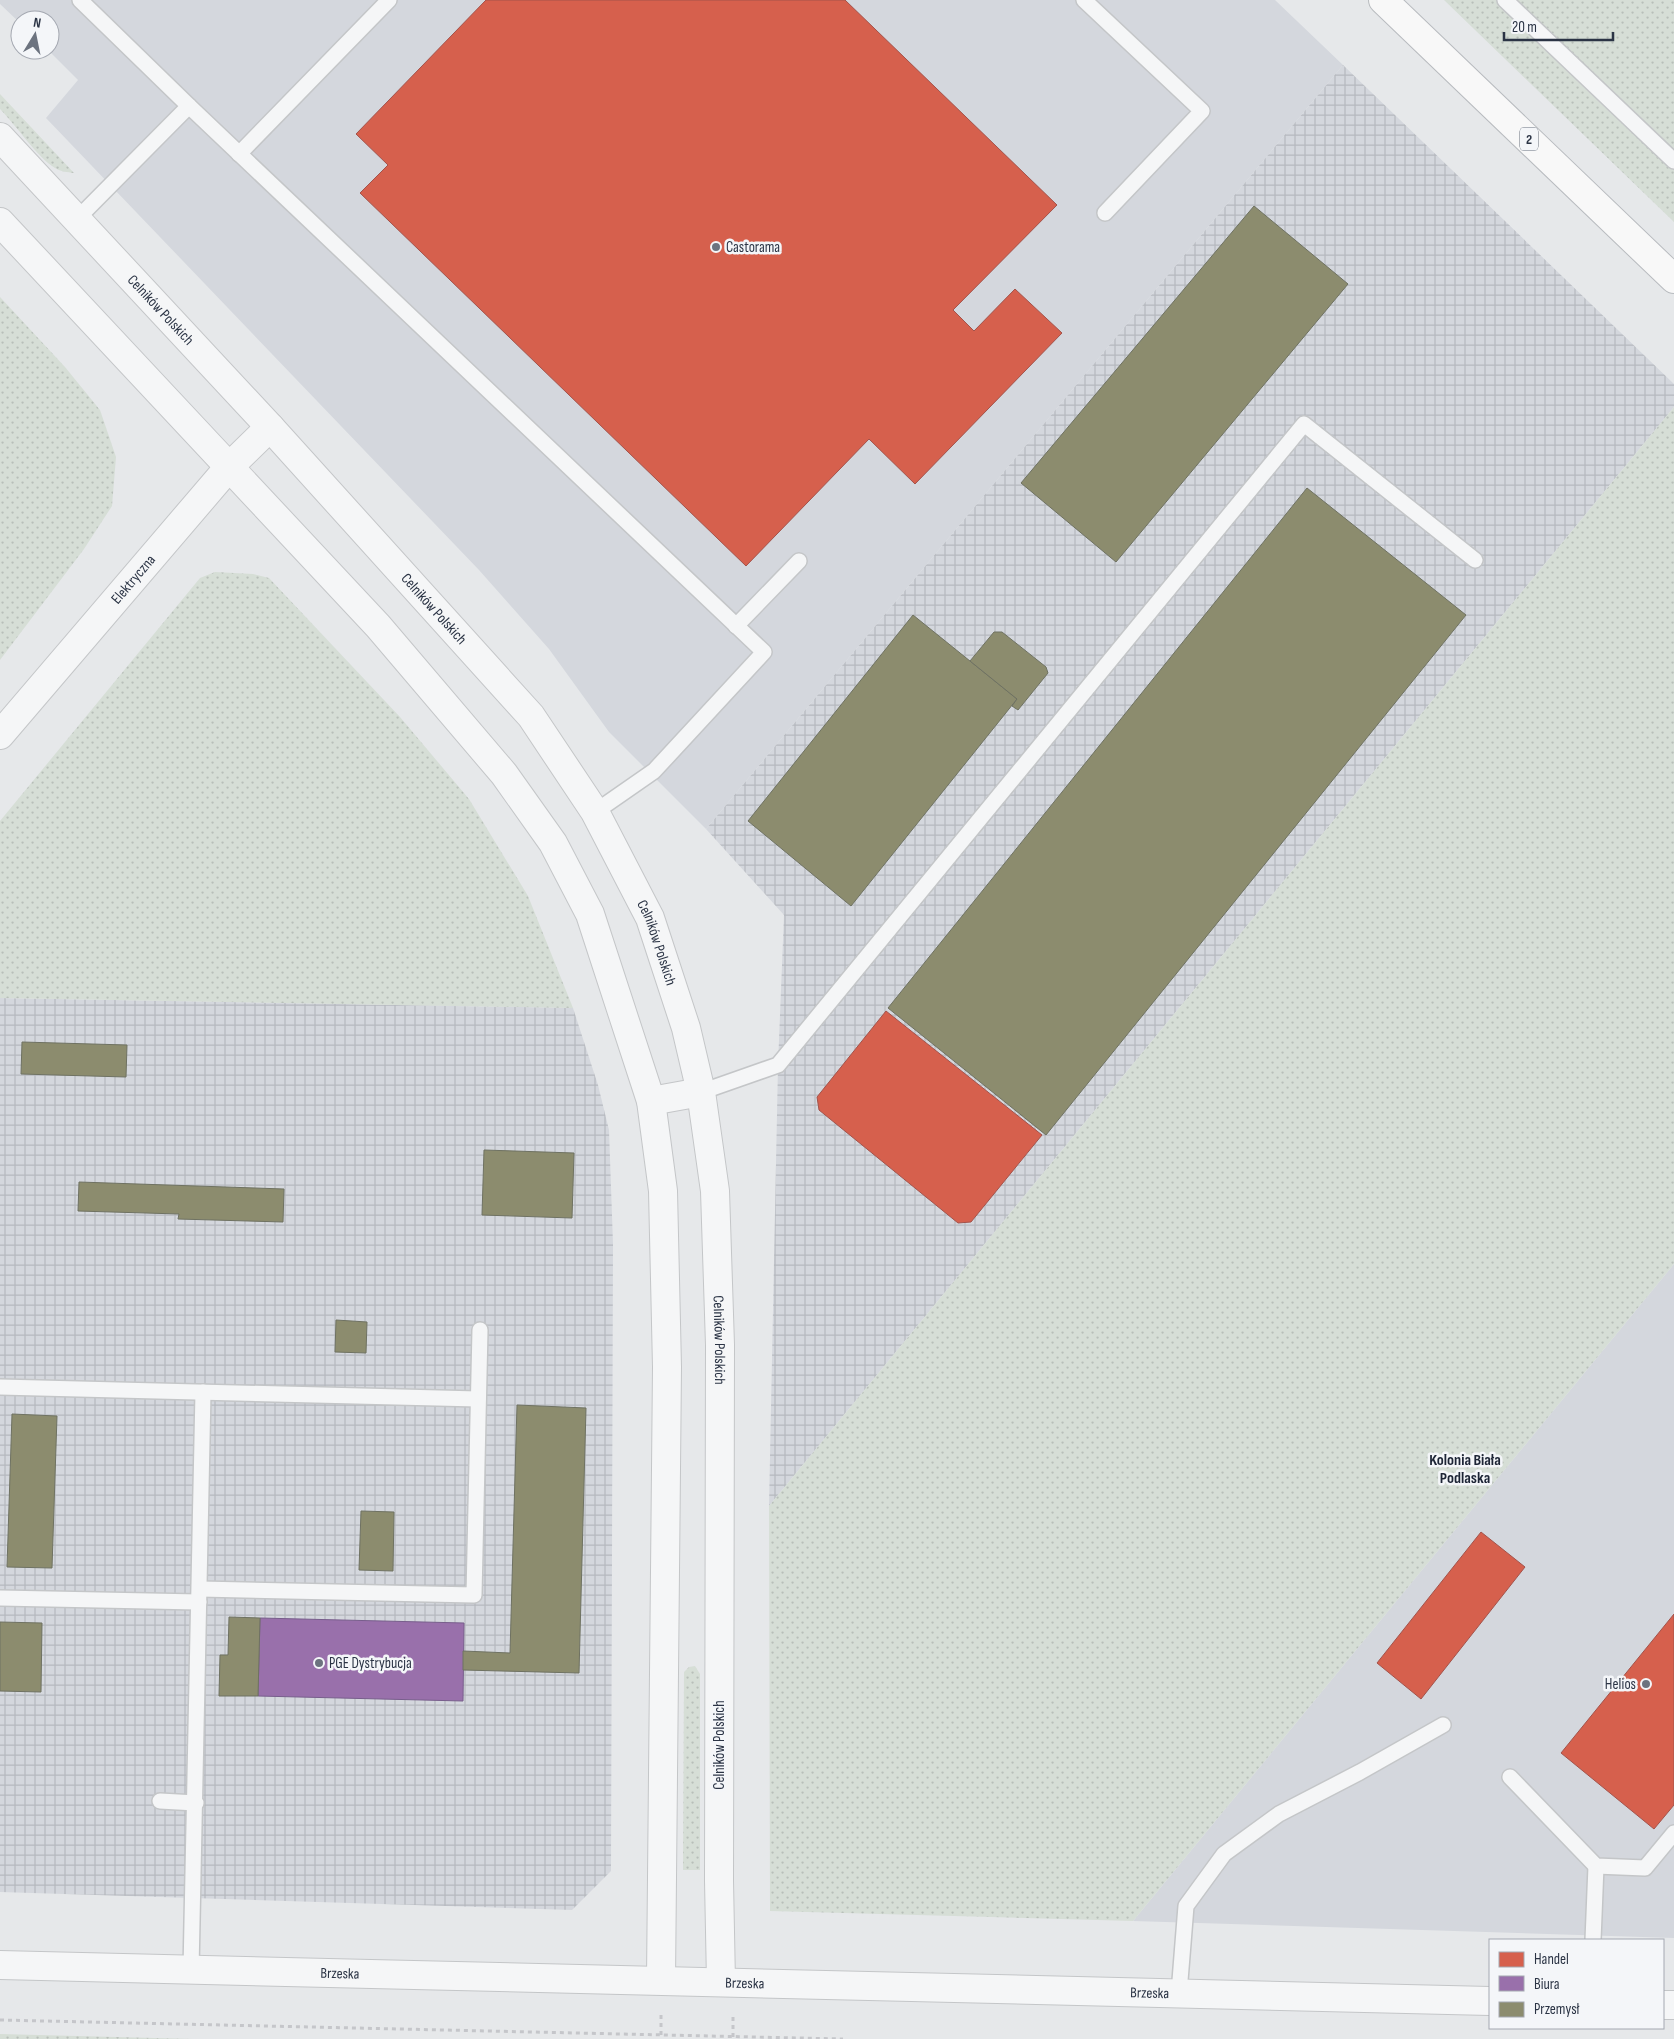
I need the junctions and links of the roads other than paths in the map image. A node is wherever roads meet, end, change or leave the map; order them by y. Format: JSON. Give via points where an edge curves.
{"nodes":[{"id":1,"x":80,"y":0,"type":"edge"},
{"id":2,"x":389,"y":0,"type":"edge"},
{"id":3,"x":1084,"y":0,"type":"edge"},
{"id":4,"x":1383,"y":0,"type":"edge"},
{"id":5,"x":1505,"y":0,"type":"edge"},
{"id":6,"x":189,"y":106,"type":"junction"},
{"id":7,"x":0,"y":137,"type":"edge"},
{"id":8,"x":239,"y":154,"type":"junction"},
{"id":9,"x":1674,"y":161,"type":"edge"},
{"id":10,"x":1105,"y":213,"type":"dead end"},
{"id":11,"x":77,"y":220,"type":"junction"},
{"id":12,"x":0,"y":222,"type":"edge"},
{"id":13,"x":1674,"y":279,"type":"edge"},
{"id":14,"x":270,"y":427,"type":"junction"},
{"id":15,"x":229,"y":467,"type":"junction"},
{"id":16,"x":1475,"y":560,"type":"dead end"},
{"id":17,"x":799,"y":561,"type":"dead end"},
{"id":18,"x":736,"y":626,"type":"junction"},
{"id":19,"x":0,"y":735,"type":"edge"},
{"id":20,"x":595,"y":812,"type":"junction"},
{"id":21,"x":701,"y":1092,"type":"junction"},
{"id":22,"x":651,"y":1101,"type":"junction"},
{"id":23,"x":480,"y":1330,"type":"dead end"},
{"id":24,"x":0,"y":1387,"type":"edge"},
{"id":25,"x":203,"y":1392,"type":"junction"},
{"id":26,"x":478,"y":1399,"type":"junction"},
{"id":27,"x":200,"y":1596,"type":"junction"},
{"id":28,"x":0,"y":1598,"type":"edge"},
{"id":29,"x":1444,"y":1725,"type":"dead end"},
{"id":30,"x":1510,"y":1776,"type":"dead end"},
{"id":31,"x":160,"y":1801,"type":"dead end"},
{"id":32,"x":196,"y":1803,"type":"junction"},
{"id":33,"x":1674,"y":1833,"type":"edge"},
{"id":34,"x":1596,"y":1866,"type":"junction"},
{"id":35,"x":1592,"y":1939,"type":"edge"},
{"id":36,"x":0,"y":1965,"type":"edge"},
{"id":37,"x":191,"y":1970,"type":"junction"},
{"id":38,"x":661,"y":1980,"type":"junction"},
{"id":39,"x":721,"y":1982,"type":"junction"},
{"id":40,"x":1179,"y":1993,"type":"junction"},
{"id":41,"x":1489,"y":2001,"type":"edge"}],
"edges":[{"from":1,"to":6,"type":"lane"},
{"from":2,"to":8,"type":"lane"},
{"from":3,"to":10,"type":"lane","via":[[1202,111]]},
{"from":4,"to":13,"type":"highway","number":"2"},
{"from":5,"to":9,"type":"lane"},
{"from":6,"to":8,"type":"lane"},
{"from":6,"to":11,"type":"lane"},
{"from":7,"to":11,"type":"street","name":"Celników Polskich"},
{"from":8,"to":18,"type":"lane"},
{"from":11,"to":14,"type":"street","name":"Celników Polskich"},
{"from":12,"to":15,"type":"street"},
{"from":14,"to":15,"type":"street","name":"Elektryczna"},
{"from":14,"to":20,"type":"street","name":"Celników Polskich","via":[[531,716]]},
{"from":15,"to":19,"type":"street","name":"Elektryczna"},
{"from":15,"to":22,"type":"street","via":[[390,641],[504,774],[553,843],[590,914]]},
{"from":16,"to":21,"type":"lane","via":[[1304,424],[778,1065]]},
{"from":17,"to":18,"type":"lane"},
{"from":18,"to":20,"type":"lane","via":[[764,652],[654,771]]},
{"from":20,"to":21,"type":"street","name":"Celników Polskich","via":[[650,918],[686,1028]]},
{"from":21,"to":22,"type":"street"},
{"from":21,"to":39,"type":"street","name":"Celników Polskich","via":[[715,1191],[720,1346]]},
{"from":22,"to":38,"type":"street","via":[[663,1191],[667,1367]]},
{"from":23,"to":26,"type":"lane"},
{"from":24,"to":25,"type":"lane"},
{"from":25,"to":26,"type":"lane"},
{"from":25,"to":27,"type":"lane"},
{"from":26,"to":27,"type":"lane","via":[[474,1595]]},
{"from":27,"to":28,"type":"lane"},
{"from":27,"to":32,"type":"lane"},
{"from":29,"to":40,"type":"lane","via":[[1279,1814],[1224,1854],[1186,1906]]},
{"from":30,"to":34,"type":"lane"},
{"from":31,"to":32,"type":"lane"},
{"from":32,"to":37,"type":"lane"},
{"from":33,"to":34,"type":"lane","via":[[1645,1868]]},
{"from":34,"to":35,"type":"lane"},
{"from":36,"to":37,"type":"street","name":"Brzeska"},
{"from":37,"to":38,"type":"street","name":"Brzeska"},
{"from":38,"to":39,"type":"street","name":"Brzeska"},
{"from":39,"to":40,"type":"street","name":"Brzeska"},
{"from":40,"to":41,"type":"street","name":"Brzeska"}]}
